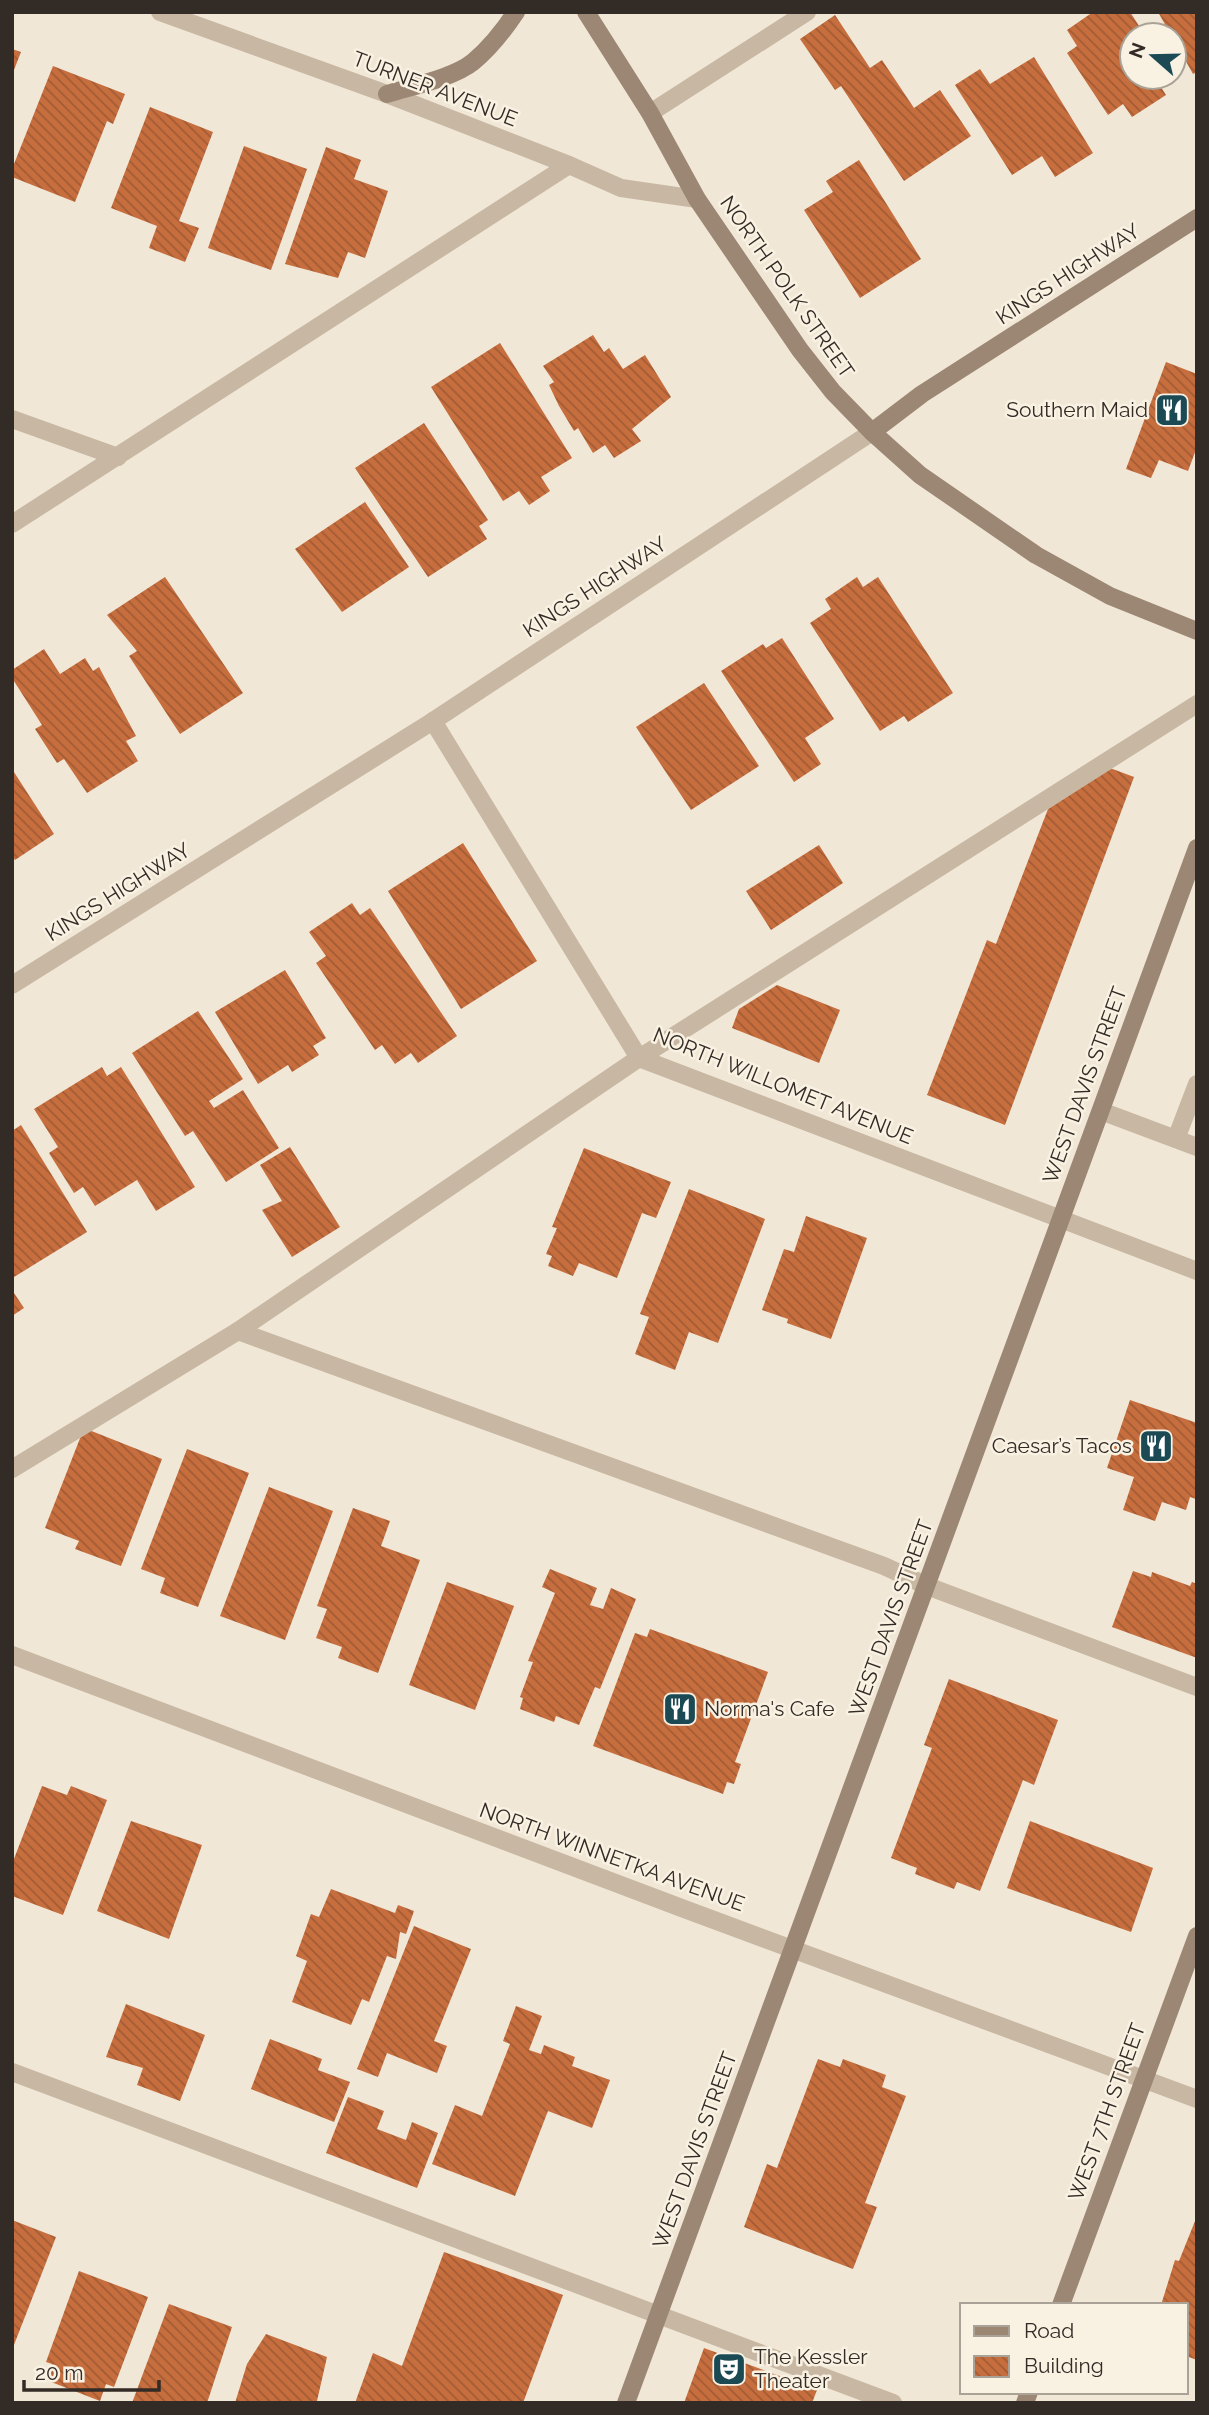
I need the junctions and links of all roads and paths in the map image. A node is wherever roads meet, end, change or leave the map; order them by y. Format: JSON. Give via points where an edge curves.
{"nodes":[{"id":1,"x":160,"y":12,"type":"edge"},
{"id":2,"x":516,"y":12,"type":"edge"},
{"id":3,"x":586,"y":12,"type":"edge"},
{"id":4,"x":807,"y":12,"type":"edge"},
{"id":5,"x":387,"y":94,"type":"junction"},
{"id":6,"x":650,"y":113,"type":"junction"},
{"id":7,"x":569,"y":165,"type":"junction"},
{"id":8,"x":697,"y":199,"type":"junction"},
{"id":9,"x":1197,"y":218,"type":"edge"},
{"id":10,"x":12,"y":419,"type":"edge"},
{"id":11,"x":872,"y":432,"type":"junction"},
{"id":12,"x":118,"y":457,"type":"junction"},
{"id":13,"x":12,"y":524,"type":"edge"},
{"id":14,"x":1197,"y":631,"type":"edge"},
{"id":15,"x":1197,"y":704,"type":"edge"},
{"id":16,"x":433,"y":721,"type":"junction"},
{"id":17,"x":1197,"y":848,"type":"edge"},
{"id":18,"x":12,"y":985,"type":"edge"},
{"id":19,"x":639,"y":1058,"type":"junction"},
{"id":20,"x":1197,"y":1084,"type":"edge"},
{"id":21,"x":1101,"y":1111,"type":"junction"},
{"id":22,"x":1176,"y":1139,"type":"junction"},
{"id":23,"x":1197,"y":1147,"type":"edge"},
{"id":24,"x":1060,"y":1218,"type":"junction"},
{"id":25,"x":1197,"y":1270,"type":"edge"},
{"id":26,"x":238,"y":1331,"type":"junction"},
{"id":27,"x":12,"y":1469,"type":"edge"},
{"id":28,"x":927,"y":1586,"type":"junction"},
{"id":29,"x":12,"y":1655,"type":"edge"},
{"id":30,"x":1197,"y":1687,"type":"edge"},
{"id":31,"x":1197,"y":1936,"type":"edge"},
{"id":32,"x":794,"y":1949,"type":"junction"},
{"id":33,"x":12,"y":2072,"type":"edge"},
{"id":34,"x":1143,"y":2078,"type":"junction"},
{"id":35,"x":1197,"y":2099,"type":"edge"},
{"id":36,"x":1062,"y":2303,"type":"edge"},
{"id":37,"x":658,"y":2315,"type":"junction"},
{"id":38,"x":626,"y":2403,"type":"edge"},
{"id":39,"x":893,"y":2403,"type":"edge"}],
"edges":[{"from":1,"to":5,"type":"street","name":"TURNER AVENUE"},
{"from":2,"to":5,"type":"main road","via":[[472,63]]},
{"from":3,"to":6,"type":"main road","name":"NORTH POLK STREET"},
{"from":4,"to":6,"type":"street"},
{"from":5,"to":7,"type":"street","name":"TURNER AVENUE"},
{"from":6,"to":8,"type":"main road","name":"NORTH POLK STREET"},
{"from":7,"to":8,"type":"street","name":"TURNER AVENUE","via":[[621,188]]},
{"from":7,"to":12,"type":"street"},
{"from":8,"to":11,"type":"main road","name":"NORTH POLK STREET","via":[[800,350]]},
{"from":9,"to":11,"type":"main road","name":"KINGS HIGHWAY","via":[[922,394]]},
{"from":10,"to":12,"type":"street"},
{"from":11,"to":14,"type":"main road","name":"NORTH POLK STREET","via":[[920,475],[1036,555],[1110,596]]},
{"from":11,"to":16,"type":"street","name":"KINGS HIGHWAY"},
{"from":12,"to":13,"type":"street"},
{"from":15,"to":19,"type":"street"},
{"from":16,"to":18,"type":"street","name":"KINGS HIGHWAY"},
{"from":16,"to":19,"type":"street","name":"NORTH WILLOMET AVENUE"},
{"from":17,"to":21,"type":"main road","name":"WEST DAVIS STREET"},
{"from":19,"to":24,"type":"street","name":"NORTH WILLOMET AVENUE"},
{"from":19,"to":26,"type":"street"},
{"from":20,"to":22,"type":"street"},
{"from":21,"to":22,"type":"street"},
{"from":21,"to":24,"type":"main road","name":"WEST DAVIS STREET"},
{"from":22,"to":23,"type":"street"},
{"from":24,"to":25,"type":"street","name":"NORTH WILLOMET AVENUE"},
{"from":24,"to":28,"type":"main road","name":"WEST DAVIS STREET"},
{"from":26,"to":27,"type":"street"},
{"from":26,"to":28,"type":"street","via":[[884,1566]]},
{"from":28,"to":30,"type":"street"},
{"from":28,"to":32,"type":"main road","name":"WEST DAVIS STREET"},
{"from":29,"to":32,"type":"street","name":"NORTH WINNETKA AVENUE"},
{"from":31,"to":34,"type":"main road","name":"WEST 7TH STREET"},
{"from":32,"to":34,"type":"street","name":"NORTH WINNETKA AVENUE"},
{"from":32,"to":37,"type":"main road","name":"WEST DAVIS STREET"},
{"from":33,"to":37,"type":"street"},
{"from":34,"to":35,"type":"street","name":"NORTH WINNETKA AVENUE"},
{"from":34,"to":36,"type":"main road","name":"WEST 7TH STREET"},
{"from":37,"to":38,"type":"main road","name":"WEST DAVIS STREET"},
{"from":37,"to":39,"type":"street"}]}
